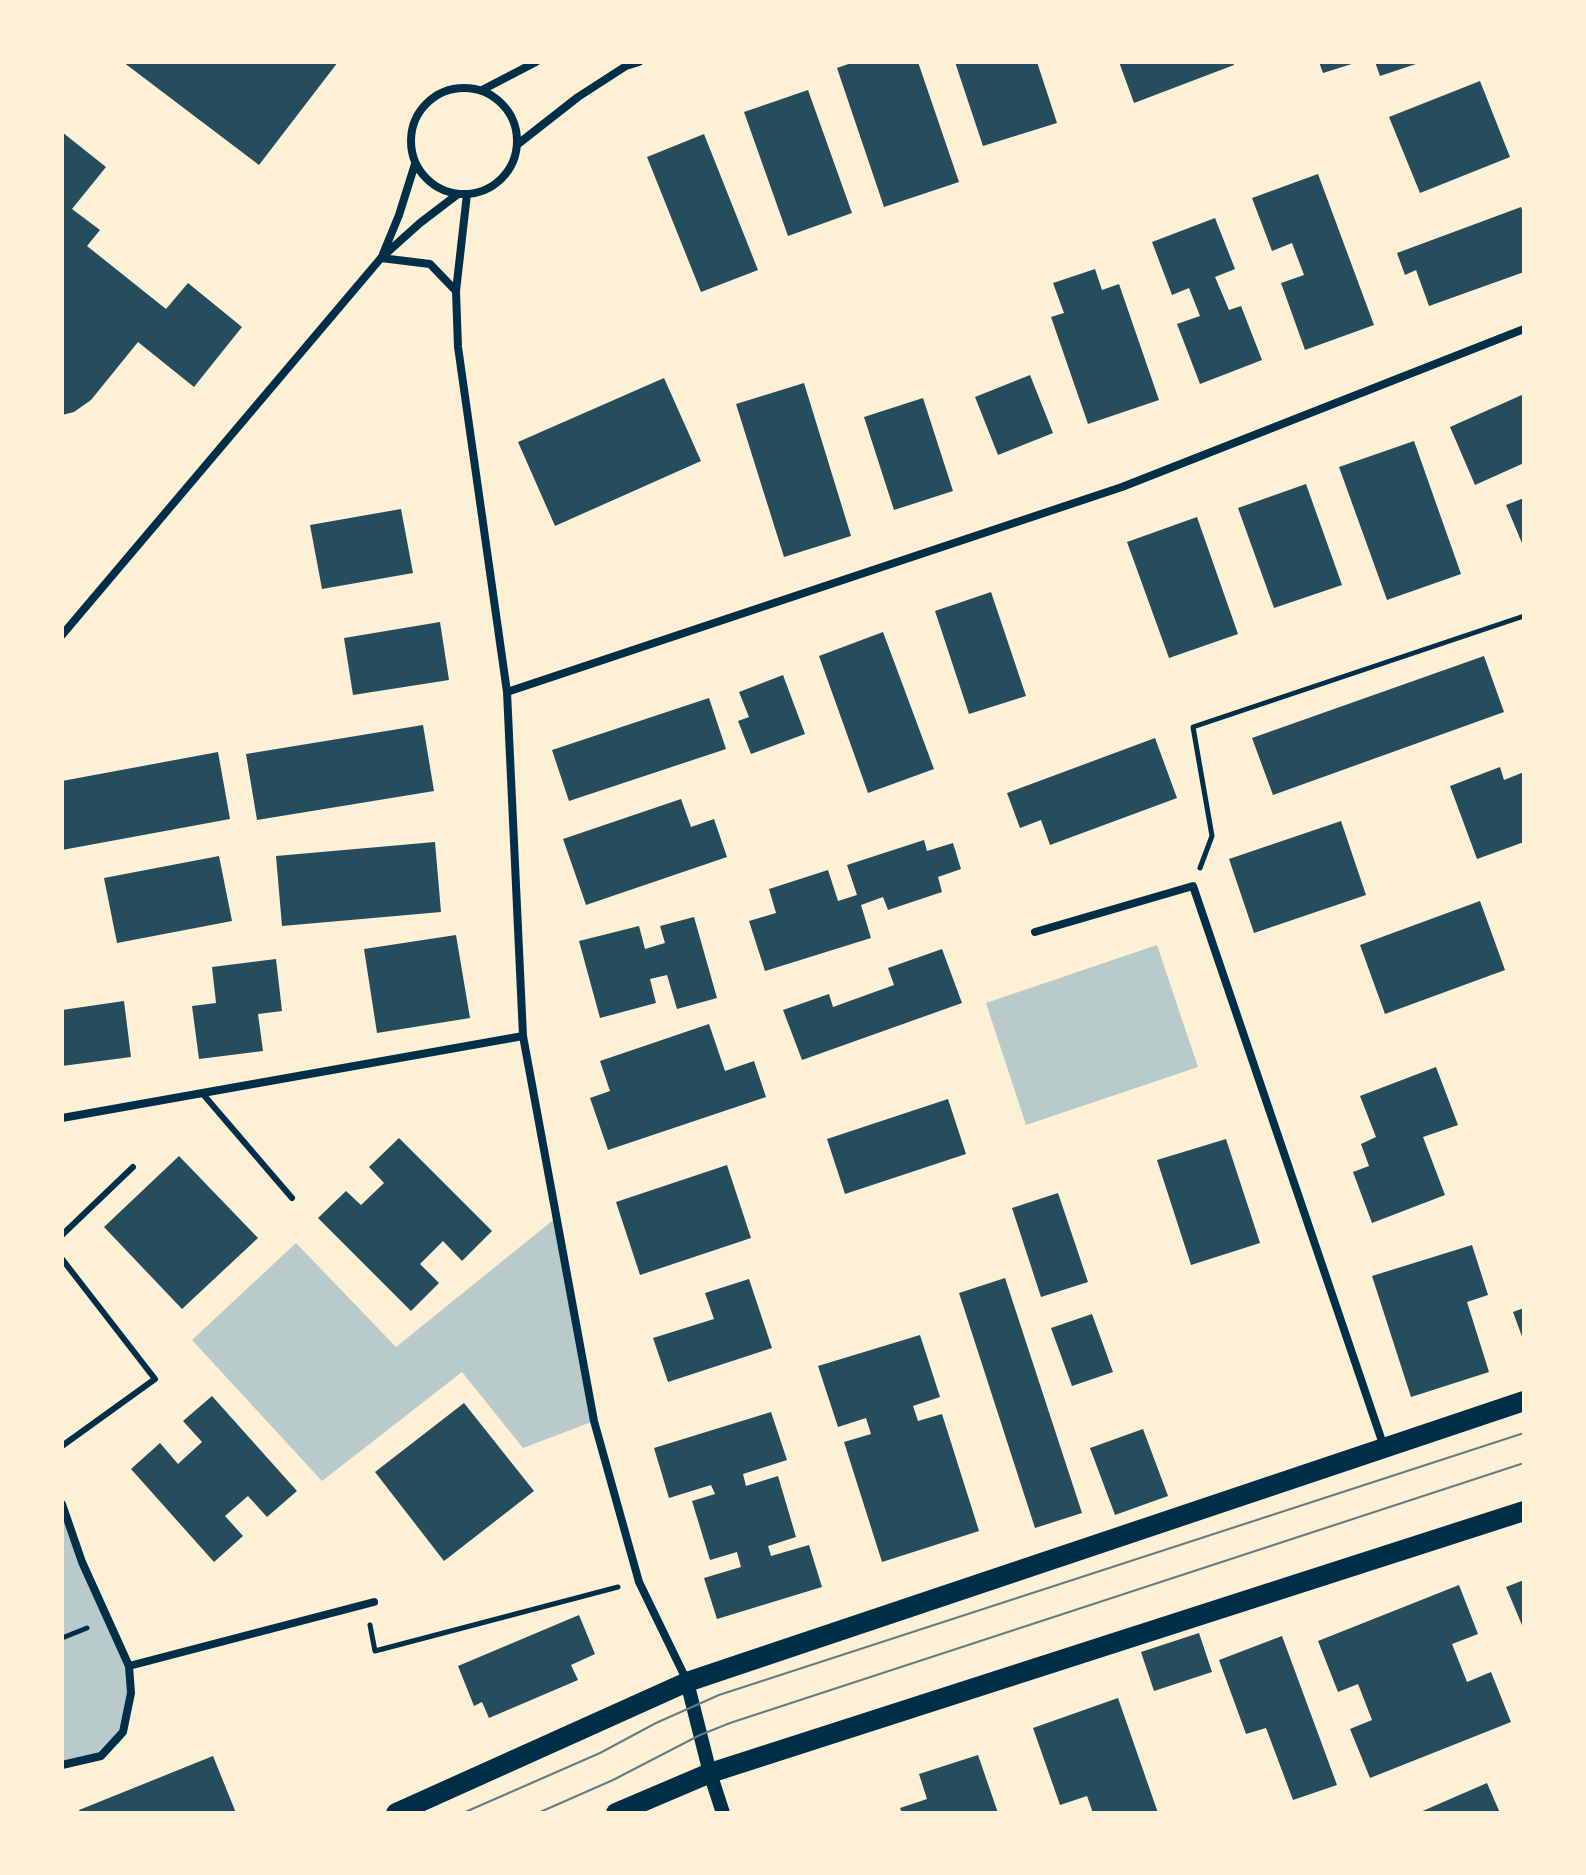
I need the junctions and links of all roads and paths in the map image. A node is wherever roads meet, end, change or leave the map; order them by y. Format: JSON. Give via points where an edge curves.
{"nodes":[{"id":1,"x":536,"y":62,"type":"edge"},
{"id":2,"x":639,"y":62,"type":"edge"},
{"id":3,"x":482,"y":90,"type":"junction"},
{"id":4,"x":518,"y":144,"type":"junction"},
{"id":5,"x":415,"y":164,"type":"junction"},
{"id":6,"x":463,"y":194,"type":"junction"},
{"id":7,"x":381,"y":258,"type":"junction"},
{"id":8,"x":456,"y":291,"type":"junction"},
{"id":9,"x":1524,"y":329,"type":"edge"},
{"id":10,"x":1524,"y":616,"type":"edge"},
{"id":11,"x":62,"y":635,"type":"edge"},
{"id":12,"x":507,"y":692,"type":"junction"},
{"id":13,"x":1193,"y":886,"type":"junction"},
{"id":14,"x":1035,"y":932,"type":"dead end"},
{"id":15,"x":523,"y":1036,"type":"junction"},
{"id":16,"x":202,"y":1093,"type":"junction"},
{"id":17,"x":62,"y":1118,"type":"edge"},
{"id":18,"x":133,"y":1167,"type":"dead end"},
{"id":19,"x":292,"y":1198,"type":"dead end"},
{"id":20,"x":62,"y":1235,"type":"edge"},
{"id":21,"x":62,"y":1259,"type":"edge"},
{"id":22,"x":1524,"y":1401,"type":"edge"},
{"id":23,"x":62,"y":1446,"type":"edge"},
{"id":24,"x":1384,"y":1447,"type":"junction"},
{"id":25,"x":62,"y":1504,"type":"edge"},
{"id":26,"x":1524,"y":1511,"type":"edge"},
{"id":27,"x":639,"y":1582,"type":"junction"},
{"id":28,"x":370,"y":1603,"type":"joint"},
{"id":29,"x":129,"y":1666,"type":"junction"},
{"id":30,"x":687,"y":1682,"type":"junction"},
{"id":31,"x":62,"y":1765,"type":"edge"},
{"id":32,"x":710,"y":1773,"type":"junction"},
{"id":33,"x":396,"y":1813,"type":"edge"},
{"id":34,"x":616,"y":1813,"type":"edge"},
{"id":35,"x":723,"y":1813,"type":"edge"}],
"edges":[{"from":1,"to":3,"type":"street"},
{"from":2,"to":4,"type":"street","via":[[578,97]]},
{"from":3,"to":4,"type":"street","via":[[505,106]]},
{"from":3,"to":5,"type":"street","via":[[441,92],[420,110],[411,136]]},
{"from":4,"to":6,"type":"street","via":[[502,179],[480,192]]},
{"from":5,"to":6,"type":"street","via":[[440,189]]},
{"from":5,"to":7,"type":"street"},
{"from":6,"to":7,"type":"street"},
{"from":6,"to":8,"type":"street"},
{"from":7,"to":8,"type":"street","via":[[430,264]]},
{"from":7,"to":11,"type":"street"},
{"from":8,"to":12,"type":"street","via":[[458,347]]},
{"from":9,"to":12,"type":"street","via":[[1122,487]]},
{"from":10,"to":13,"type":"path","via":[[1193,727],[1212,836]]},
{"from":12,"to":15,"type":"street"},
{"from":13,"to":14,"type":"street"},
{"from":13,"to":24,"type":"street"},
{"from":15,"to":16,"type":"street"},
{"from":15,"to":27,"type":"street","via":[[586,1385]]},
{"from":16,"to":17,"type":"street"},
{"from":16,"to":19,"type":"lane"},
{"from":18,"to":20,"type":"lane"},
{"from":21,"to":23,"type":"lane","via":[[155,1379]]},
{"from":22,"to":24,"type":"main road"},
{"from":24,"to":30,"type":"main road"},
{"from":25,"to":29,"type":"street"},
{"from":26,"to":32,"type":"main road"},
{"from":27,"to":28,"type":"path","via":[[375,1651]]},
{"from":27,"to":30,"type":"street"},
{"from":28,"to":29,"type":"street"},
{"from":29,"to":31,"type":"street","via":[[131,1693],[123,1732],[101,1756]]},
{"from":30,"to":32,"type":"street"},
{"from":30,"to":33,"type":"main road"},
{"from":32,"to":34,"type":"main road"},
{"from":32,"to":35,"type":"street"}]}
